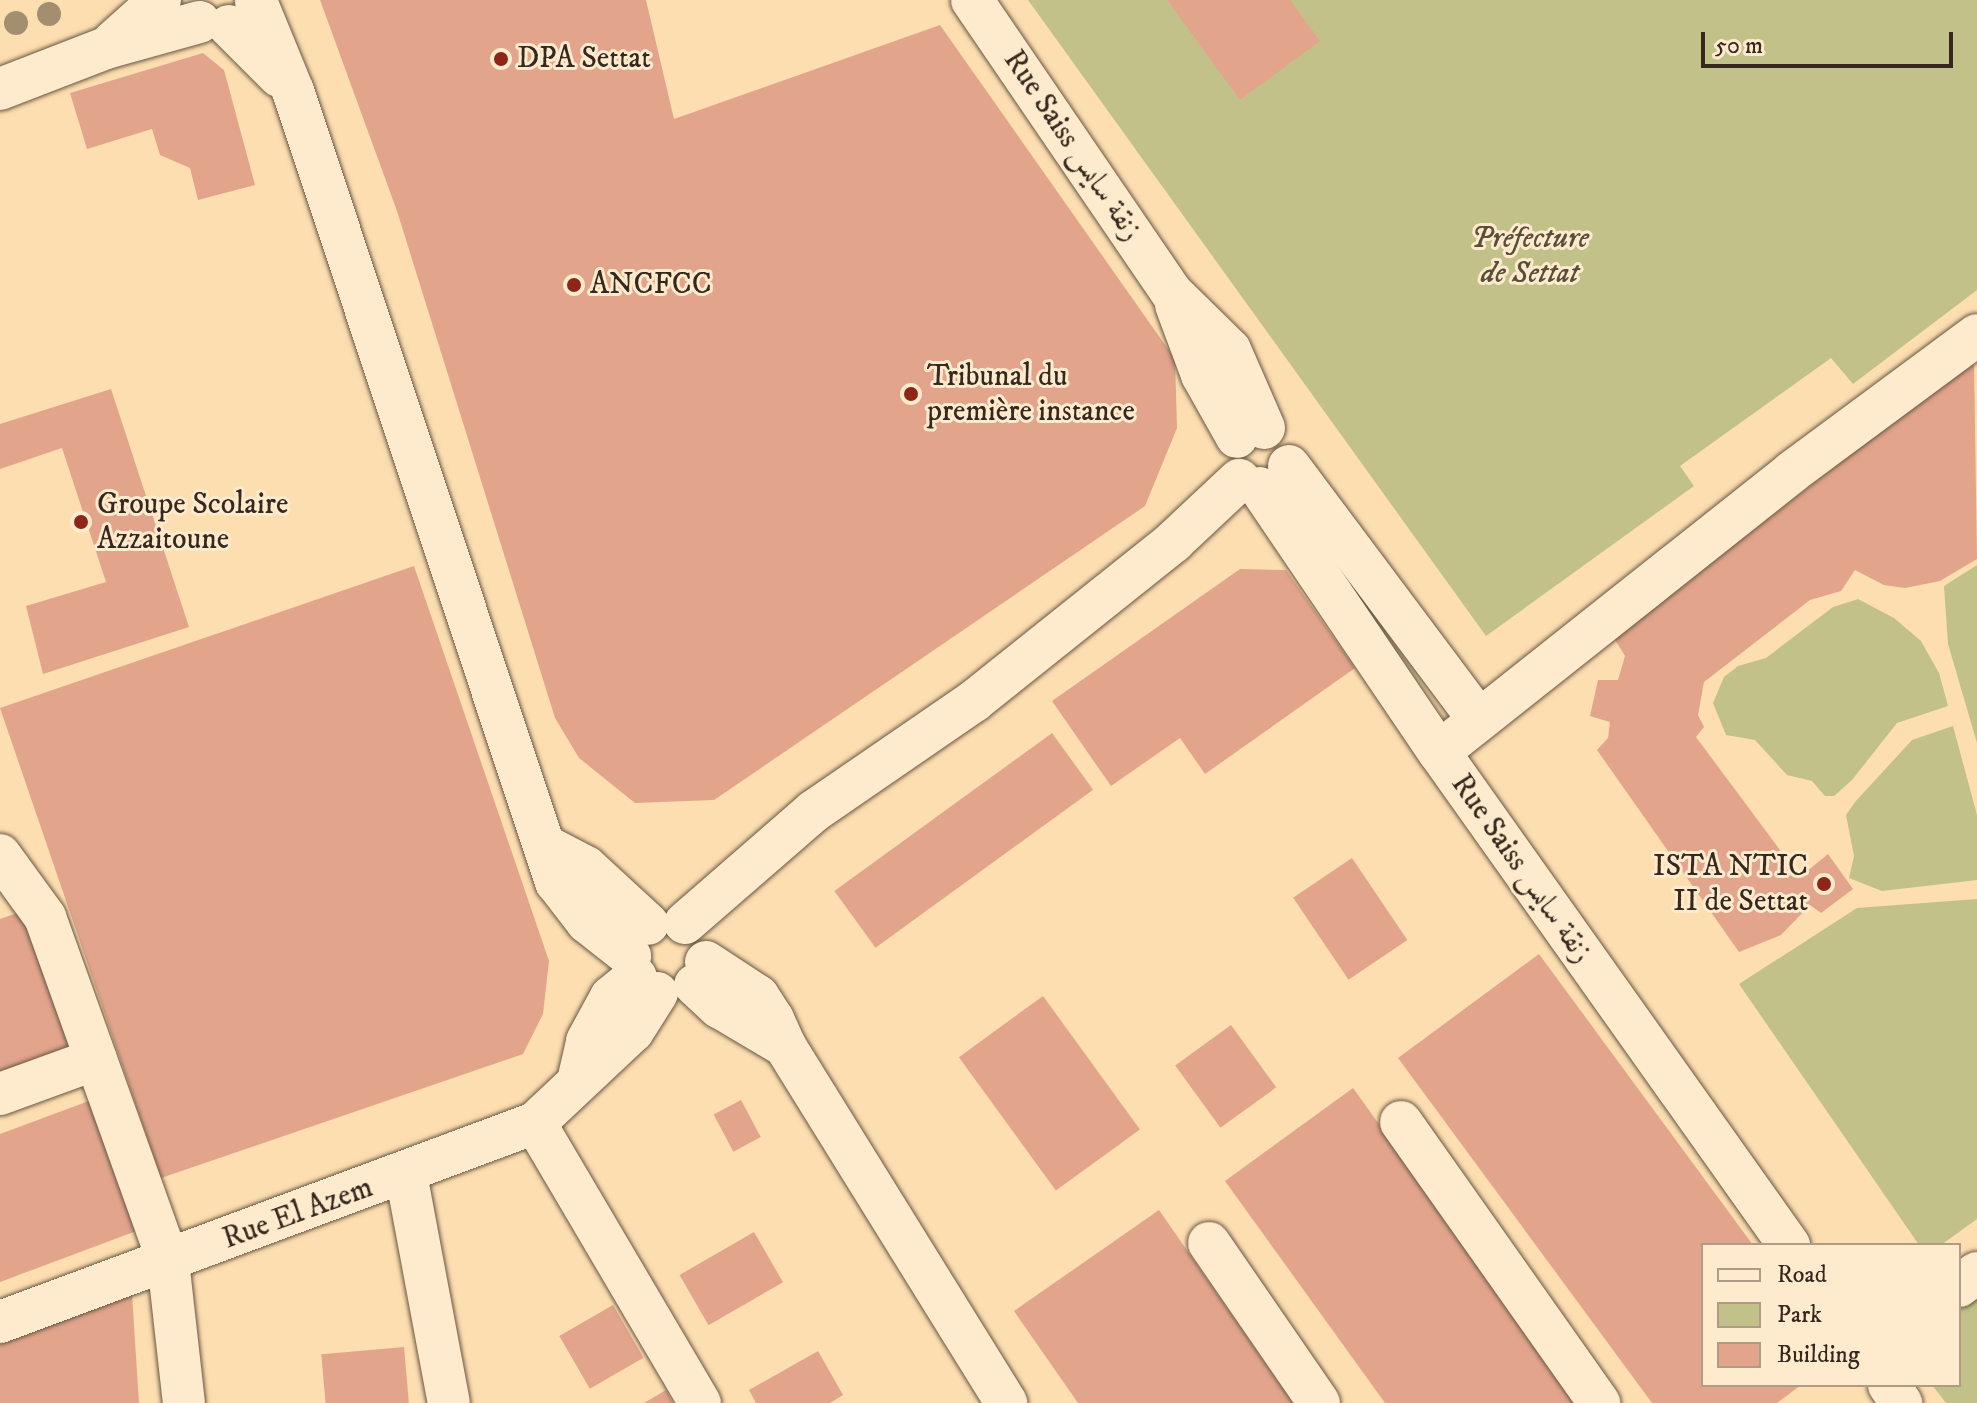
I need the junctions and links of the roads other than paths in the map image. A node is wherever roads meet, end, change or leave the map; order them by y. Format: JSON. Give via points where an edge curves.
{"nodes":[{"id":1,"x":160,"y":0,"type":"edge"},
{"id":2,"x":972,"y":0,"type":"edge"},
{"id":3,"x":224,"y":10,"type":"edge"},
{"id":4,"x":106,"y":48,"type":"junction"},
{"id":5,"x":0,"y":89,"type":"edge"},
{"id":6,"x":1977,"y":335,"type":"edge"},
{"id":7,"x":1250,"y":433,"type":"junction"},
{"id":8,"x":1263,"y":478,"type":"junction"},
{"id":9,"x":1479,"y":720,"type":"junction"},
{"id":10,"x":1439,"y":752,"type":"junction"},
{"id":11,"x":7,"y":876,"type":"edge"},
{"id":12,"x":665,"y":960,"type":"junction"},
{"id":13,"x":96,"y":1059,"type":"junction"},
{"id":14,"x":0,"y":1094,"type":"edge"},
{"id":15,"x":1401,"y":1122,"type":"dead end"},
{"id":16,"x":535,"y":1123,"type":"junction"},
{"id":17,"x":406,"y":1174,"type":"junction"},
{"id":18,"x":1209,"y":1243,"type":"dead end"},
{"id":19,"x":1788,"y":1243,"type":"edge"},
{"id":20,"x":168,"y":1261,"type":"junction"},
{"id":21,"x":0,"y":1322,"type":"edge"},
{"id":22,"x":184,"y":1403,"type":"edge"},
{"id":23,"x":449,"y":1403,"type":"edge"},
{"id":24,"x":700,"y":1403,"type":"edge"},
{"id":25,"x":1006,"y":1403,"type":"edge"},
{"id":26,"x":1319,"y":1403,"type":"edge"},
{"id":27,"x":1599,"y":1403,"type":"edge"}],
"edges":[{"from":1,"to":4,"type":"street"},
{"from":2,"to":7,"type":"street","name":"Rue Saiss زنقة سايس","via":[[1172,293],[1230,350]]},
{"from":3,"to":4,"type":"street"},
{"from":3,"to":12,"type":"street","via":[[293,91],[556,882],[587,922]]},
{"from":4,"to":5,"type":"street"},
{"from":6,"to":9,"type":"street","via":[[1792,472]]},
{"from":7,"to":8,"type":"street","via":[[1230,459]]},
{"from":7,"to":8,"type":"street","via":[[1282,437]]},
{"from":8,"to":9,"type":"street"},
{"from":8,"to":10,"type":"street","name":"Rue Saiss زنقة سايس"},
{"from":8,"to":12,"type":"street","name":"Rue El Azem","via":[[974,701],[814,811]]},
{"from":9,"to":10,"type":"street"},
{"from":10,"to":19,"type":"street","name":"Rue Saiss زنقة سايس"},
{"from":11,"to":13,"type":"street","via":[[45,917]]},
{"from":12,"to":16,"type":"street","name":"Rue El Azem","via":[[611,997],[587,1041],[579,1077]]},
{"from":12,"to":25,"type":"street","via":[[758,996]]},
{"from":13,"to":14,"type":"street"},
{"from":13,"to":20,"type":"street"},
{"from":15,"to":27,"type":"street"},
{"from":16,"to":17,"type":"street","name":"Rue El Azem"},
{"from":16,"to":24,"type":"street"},
{"from":17,"to":20,"type":"street","name":"Rue El Azem"},
{"from":17,"to":23,"type":"street"},
{"from":18,"to":26,"type":"street"},
{"from":20,"to":21,"type":"street","name":"Rue El Azem"},
{"from":20,"to":22,"type":"street"}]}
